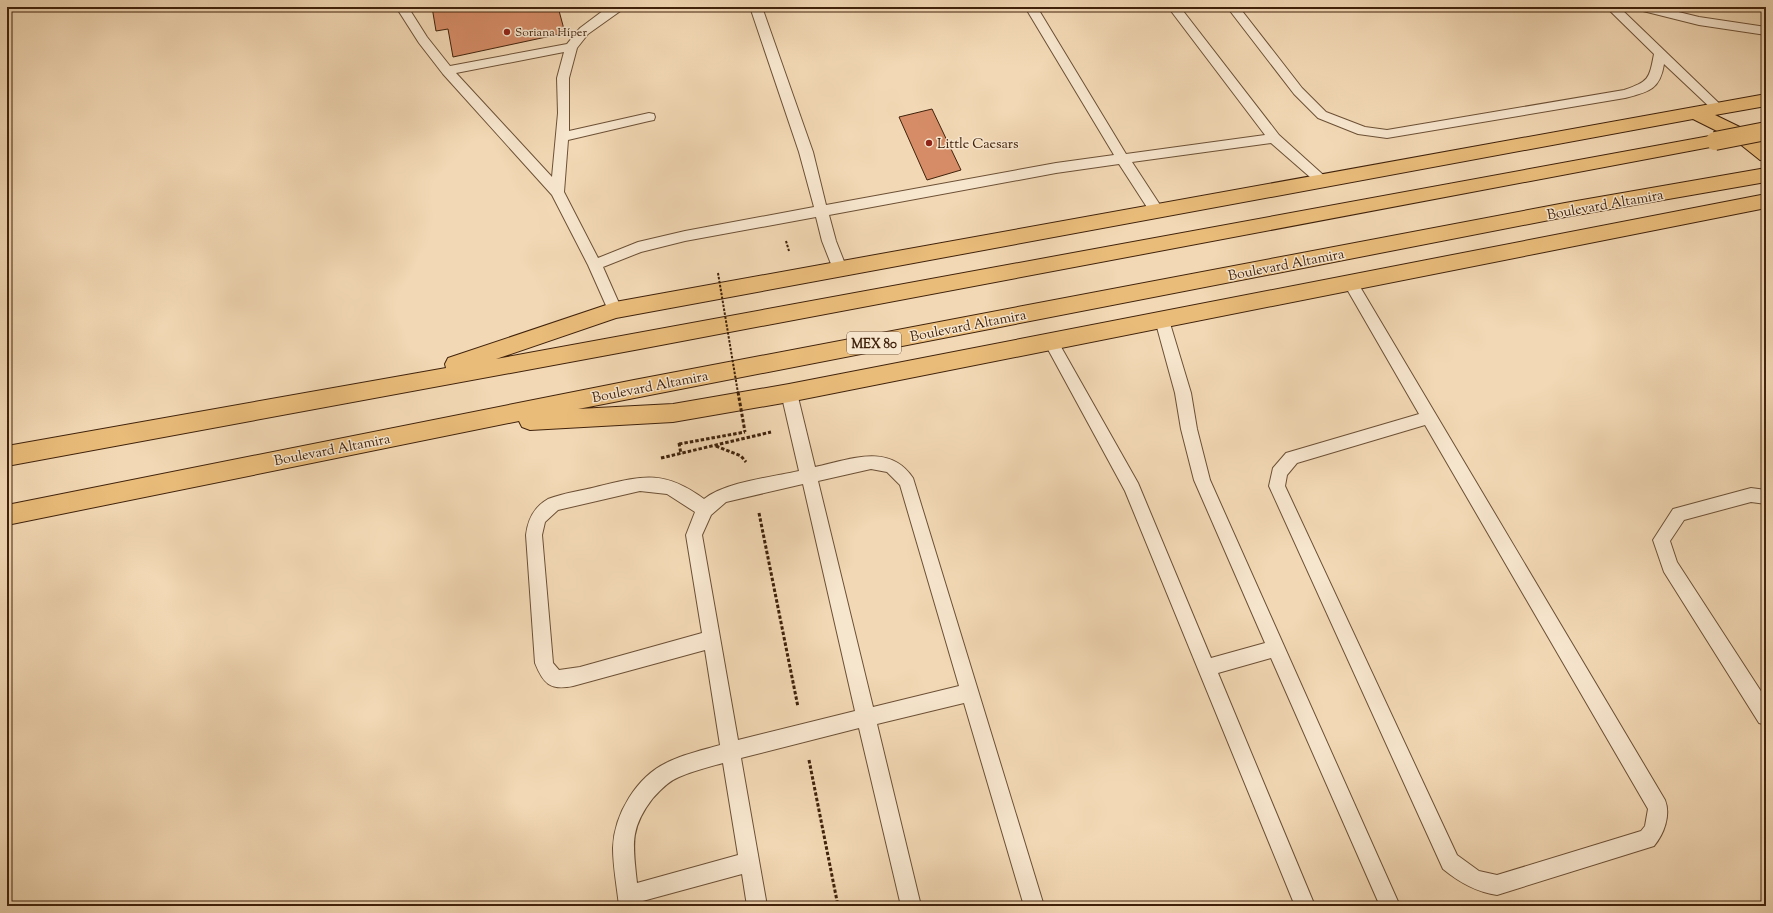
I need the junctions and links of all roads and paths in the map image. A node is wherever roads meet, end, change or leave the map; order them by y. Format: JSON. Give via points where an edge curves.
{"nodes":[{"id":1,"x":402,"y":7,"type":"edge"},
{"id":2,"x":620,"y":7,"type":"edge"},
{"id":3,"x":756,"y":7,"type":"edge"},
{"id":4,"x":1031,"y":7,"type":"edge"},
{"id":5,"x":1174,"y":7,"type":"edge"},
{"id":6,"x":1233,"y":7,"type":"edge"},
{"id":7,"x":1612,"y":7,"type":"edge"},
{"id":8,"x":1643,"y":7,"type":"edge"},
{"id":9,"x":1766,"y":30,"type":"edge"},
{"id":10,"x":570,"y":47,"type":"junction"},
{"id":11,"x":1660,"y":53,"type":"junction"},
{"id":12,"x":447,"y":71,"type":"junction"},
{"id":13,"x":1766,"y":100,"type":"edge"},
{"id":14,"x":1719,"y":109,"type":"junction"},
{"id":15,"x":1694,"y":113,"type":"junction"},
{"id":16,"x":649,"y":117,"type":"dead end"},
{"id":17,"x":1766,"y":131,"type":"edge"},
{"id":18,"x":562,"y":137,"type":"junction"},
{"id":19,"x":1274,"y":138,"type":"junction"},
{"id":20,"x":1766,"y":155,"type":"edge"},
{"id":21,"x":1123,"y":159,"type":"junction"},
{"id":22,"x":1766,"y":175,"type":"edge"},
{"id":23,"x":1323,"y":181,"type":"junction"},
{"id":24,"x":557,"y":192,"type":"junction"},
{"id":25,"x":1766,"y":201,"type":"edge"},
{"id":26,"x":821,"y":211,"type":"junction"},
{"id":27,"x":1157,"y":211,"type":"junction"},
{"id":28,"x":781,"y":220,"type":"junction"},
{"id":29,"x":595,"y":265,"type":"junction"},
{"id":30,"x":840,"y":269,"type":"junction"},
{"id":31,"x":718,"y":273,"type":"dead end"},
{"id":32,"x":795,"y":277,"type":"junction"},
{"id":33,"x":1351,"y":284,"type":"junction"},
{"id":34,"x":615,"y":310,"type":"junction"},
{"id":35,"x":1162,"y":320,"type":"junction"},
{"id":36,"x":1052,"y":342,"type":"junction"},
{"id":37,"x":384,"y":388,"type":"junction"},
{"id":38,"x":789,"y":393,"type":"junction"},
{"id":39,"x":1430,"y":417,"type":"junction"},
{"id":40,"x":453,"y":425,"type":"junction"},
{"id":41,"x":797,"y":425,"type":"junction"},
{"id":42,"x":679,"y":444,"type":"dead end"},
{"id":43,"x":716,"y":446,"type":"junction"},
{"id":44,"x":7,"y":456,"type":"edge"},
{"id":45,"x":809,"y":476,"type":"junction"},
{"id":46,"x":640,"y":484,"type":"junction"},
{"id":47,"x":754,"y":488,"type":"junction"},
{"id":48,"x":1766,"y":497,"type":"edge"},
{"id":49,"x":704,"y":509,"type":"junction"},
{"id":50,"x":7,"y":515,"type":"edge"},
{"id":51,"x":712,"y":639,"type":"junction"},
{"id":52,"x":1276,"y":648,"type":"junction"},
{"id":53,"x":1206,"y":668,"type":"junction"},
{"id":54,"x":970,"y":692,"type":"junction"},
{"id":55,"x":1766,"y":716,"type":"edge"},
{"id":56,"x":867,"y":717,"type":"junction"},
{"id":57,"x":803,"y":734,"type":"junction"},
{"id":58,"x":731,"y":751,"type":"junction"},
{"id":59,"x":750,"y":862,"type":"junction"},
{"id":60,"x":629,"y":901,"type":"edge"},
{"id":61,"x":757,"y":906,"type":"edge"},
{"id":62,"x":838,"y":906,"type":"edge"},
{"id":63,"x":911,"y":906,"type":"edge"},
{"id":64,"x":1034,"y":906,"type":"edge"},
{"id":65,"x":1305,"y":906,"type":"edge"},
{"id":66,"x":1390,"y":906,"type":"edge"}],
"edges":[{"from":1,"to":12,"type":"lane"},
{"from":2,"to":10,"type":"lane","via":[[613,9],[584,31]]},
{"from":3,"to":26,"type":"lane","via":[[806,152]]},
{"from":4,"to":21,"type":"lane"},
{"from":5,"to":19,"type":"lane"},
{"from":6,"to":11,"type":"lane","via":[[1298,91],[1322,115],[1363,131],[1387,134],[1625,94],[1646,87],[1656,77]]},
{"from":7,"to":11,"type":"lane"},
{"from":8,"to":9,"type":"lane","via":[[1699,21]]},
{"from":10,"to":12,"type":"lane"},
{"from":10,"to":18,"type":"lane","via":[[563,78]]},
{"from":11,"to":14,"type":"lane"},
{"from":12,"to":24,"type":"lane"},
{"from":13,"to":14,"type":"main road"},
{"from":14,"to":15,"type":"main road"},
{"from":15,"to":20,"type":"main road","via":[[1729,128],[1758,146]]},
{"from":15,"to":23,"type":"main road"},
{"from":16,"to":18,"type":"lane"},
{"from":17,"to":37,"type":"main road","bridge":true},
{"from":18,"to":24,"type":"lane"},
{"from":19,"to":21,"type":"lane"},
{"from":19,"to":23,"type":"lane"},
{"from":21,"to":26,"type":"lane","via":[[1056,168]]},
{"from":21,"to":27,"type":"lane"},
{"from":22,"to":40,"type":"main road","name":"Boulevard Altamira","number":"MEX 80","via":[[1565,210]]},
{"from":23,"to":27,"type":"main road"},
{"from":24,"to":29,"type":"lane"},
{"from":25,"to":33,"type":"main road"},
{"from":26,"to":28,"type":"lane"},
{"from":26,"to":30,"type":"lane"},
{"from":27,"to":30,"type":"main road"},
{"from":28,"to":29,"type":"lane","via":[[693,235],[638,248]]},
{"from":28,"to":32,"type":"path"},
{"from":29,"to":34,"type":"lane"},
{"from":30,"to":32,"type":"main road"},
{"from":31,"to":42,"type":"path","bridge":true,"via":[[745,432]]},
{"from":32,"to":34,"type":"main road"},
{"from":33,"to":35,"type":"main road"},
{"from":33,"to":39,"type":"lane"},
{"from":34,"to":37,"type":"main road"},
{"from":35,"to":36,"type":"main road"},
{"from":35,"to":52,"type":"lane","via":[[1183,393],[1202,480]]},
{"from":36,"to":38,"type":"main road"},
{"from":36,"to":53,"type":"lane","via":[[1132,488]]},
{"from":37,"to":44,"type":"main road"},
{"from":38,"to":40,"type":"main road","via":[[673,413]]},
{"from":38,"to":41,"type":"lane"},
{"from":39,"to":39,"type":"lane","via":[[1292,458],[1277,476],[1277,486],[1450,862],[1465,875],[1482,883],[1497,885],[1647,839],[1654,831],[1658,806]]},
{"from":40,"to":50,"type":"main road","name":"Boulevard Altamira","number":"MEX 80"},
{"from":41,"to":43,"type":"path"},
{"from":41,"to":45,"type":"lane"},
{"from":43,"to":46,"type":"path","via":[[638,464]]},
{"from":43,"to":47,"type":"path","via":[[741,456],[750,471]]},
{"from":45,"to":47,"type":"lane"},
{"from":45,"to":54,"type":"lane","via":[[871,462],[893,466],[900,472],[907,483]]},
{"from":45,"to":56,"type":"lane"},
{"from":46,"to":49,"type":"lane","via":[[670,486]]},
{"from":46,"to":51,"type":"lane","via":[[554,504],[545,509],[535,524],[544,663],[547,672],[552,677],[562,680]]},
{"from":47,"to":49,"type":"lane","via":[[717,498]]},
{"from":47,"to":57,"type":"path"},
{"from":48,"to":55,"type":"lane","via":[[1751,495],[1680,514],[1662,540],[1670,566]]},
{"from":49,"to":51,"type":"lane","via":[[694,535]]},
{"from":51,"to":58,"type":"lane"},
{"from":52,"to":53,"type":"lane"},
{"from":52,"to":66,"type":"lane"},
{"from":53,"to":65,"type":"lane"},
{"from":54,"to":56,"type":"lane"},
{"from":54,"to":64,"type":"lane"},
{"from":56,"to":57,"type":"lane"},
{"from":56,"to":63,"type":"lane"},
{"from":57,"to":58,"type":"lane"},
{"from":57,"to":62,"type":"path"},
{"from":58,"to":59,"type":"lane"},
{"from":58,"to":60,"type":"lane","via":[[673,769],[654,783],[635,806],[628,820],[623,848]]},
{"from":59,"to":60,"type":"lane"},
{"from":59,"to":61,"type":"lane"}]}
